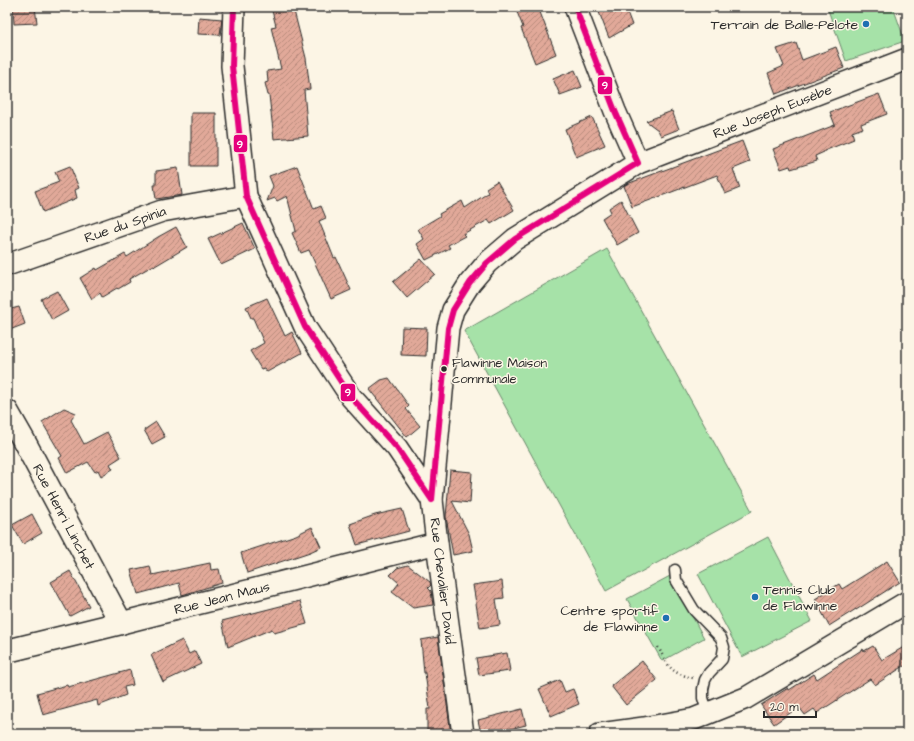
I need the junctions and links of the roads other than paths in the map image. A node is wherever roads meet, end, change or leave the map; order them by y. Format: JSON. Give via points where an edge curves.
{"nodes":[{"id":1,"x":234,"y":7,"type":"edge"},
{"id":2,"x":575,"y":7,"type":"edge"},
{"id":3,"x":907,"y":59,"type":"edge"},
{"id":4,"x":638,"y":163,"type":"junction"},
{"id":5,"x":246,"y":196,"type":"junction"},
{"id":6,"x":7,"y":265,"type":"edge"},
{"id":7,"x":7,"y":411,"type":"edge"},
{"id":8,"x":432,"y":500,"type":"junction"},
{"id":9,"x":437,"y":543,"type":"junction"},
{"id":10,"x":675,"y":570,"type":"dead end"},
{"id":11,"x":907,"y":602,"type":"edge"},
{"id":12,"x":121,"y":623,"type":"junction"},
{"id":13,"x":7,"y":651,"type":"edge"},
{"id":14,"x":708,"y":714,"type":"junction"},
{"id":15,"x":464,"y":734,"type":"edge"},
{"id":16,"x":600,"y":734,"type":"edge"}],
"edges":[{"from":1,"to":5,"type":"street","via":[[232,66]]},
{"from":2,"to":4,"type":"street","via":[[615,112]]},
{"from":3,"to":4,"type":"street","name":"Rue Joseph Eusèbe"},
{"from":4,"to":8,"type":"street","name":"Rue Chevalier David","via":[[515,239],[486,263],[453,310],[448,328]]},
{"from":5,"to":6,"type":"street","name":"Rue du Spinia","via":[[162,211]]},
{"from":5,"to":8,"type":"street","via":[[305,327],[352,397],[397,448]]},
{"from":7,"to":12,"type":"street","name":"Rue Henri Linchet"},
{"from":8,"to":9,"type":"street","name":"Rue Chevalier David"},
{"from":9,"to":12,"type":"street","name":"Rue Jean Maus"},
{"from":9,"to":15,"type":"street","name":"Rue Chevalier David"},
{"from":10,"to":14,"type":"lane","via":[[676,580],[694,610],[721,638],[724,647],[722,659],[705,680],[703,698]]},
{"from":11,"to":14,"type":"street","via":[[746,698]]},
{"from":12,"to":13,"type":"street","name":"Rue Jean Maus"},
{"from":14,"to":16,"type":"street","via":[[694,719]]}]}
